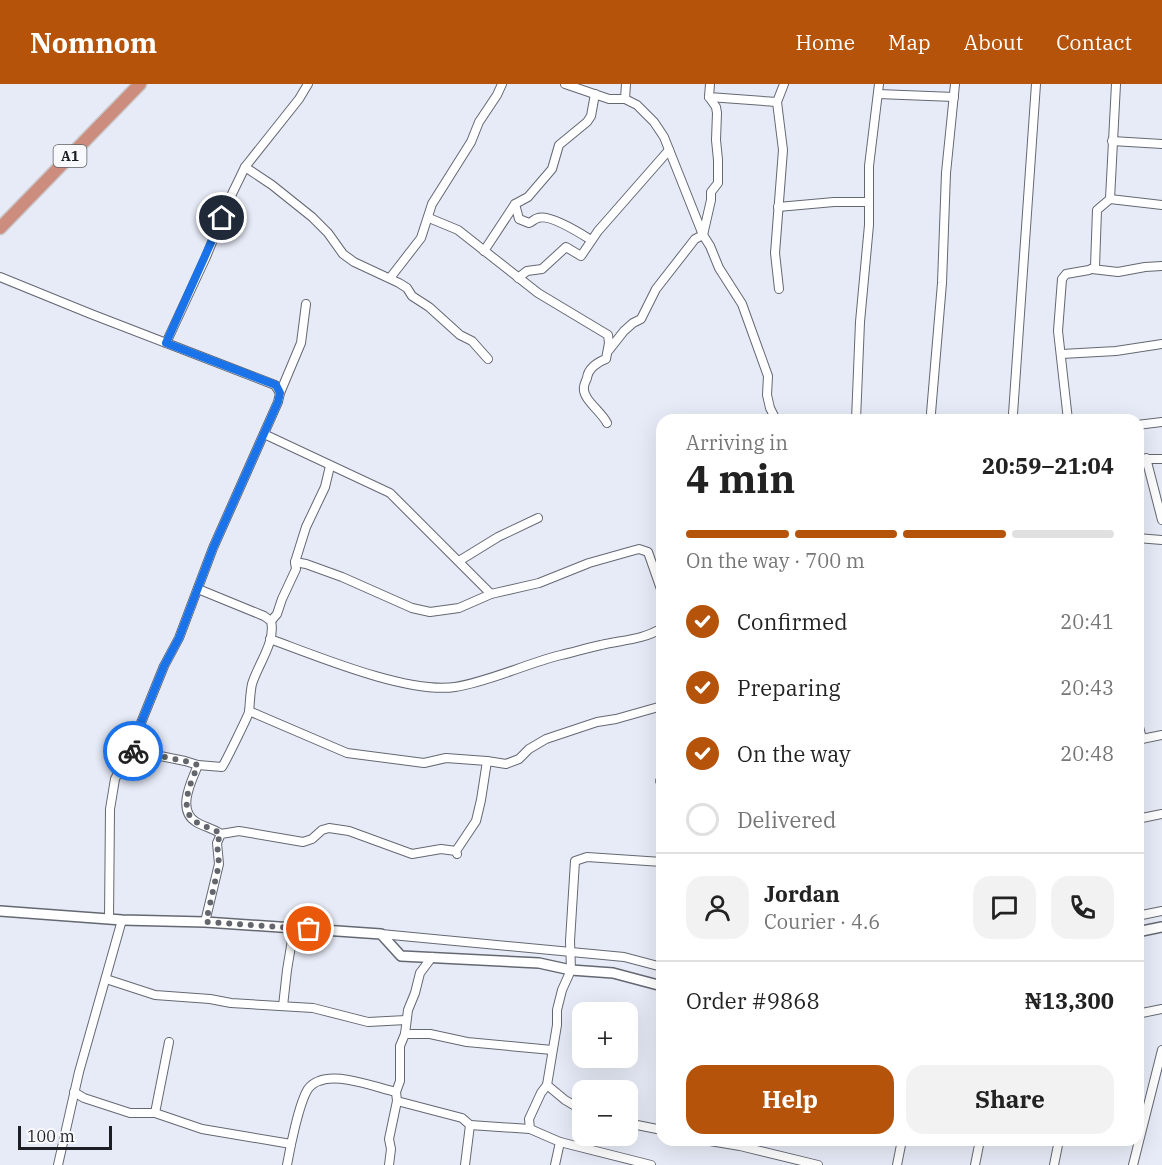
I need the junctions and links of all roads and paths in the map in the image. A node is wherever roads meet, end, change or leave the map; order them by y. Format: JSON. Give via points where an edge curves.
{"nodes":[{"id":1,"x":140,"y":84,"type":"edge"},
{"id":2,"x":308,"y":84,"type":"edge"},
{"id":3,"x":502,"y":84,"type":"edge"},
{"id":4,"x":565,"y":84,"type":"edge"},
{"id":5,"x":626,"y":84,"type":"edge"},
{"id":6,"x":710,"y":84,"type":"edge"},
{"id":7,"x":784,"y":84,"type":"edge"},
{"id":8,"x":879,"y":84,"type":"edge"},
{"id":9,"x":956,"y":84,"type":"edge"},
{"id":10,"x":1036,"y":84,"type":"edge"},
{"id":11,"x":1116,"y":84,"type":"edge"},
{"id":12,"x":595,"y":94,"type":"junction"},
{"id":13,"x":878,"y":94,"type":"junction"},
{"id":14,"x":709,"y":97,"type":"junction"},
{"id":15,"x":954,"y":97,"type":"junction"},
{"id":16,"x":625,"y":99,"type":"junction"},
{"id":17,"x":777,"y":102,"type":"junction"},
{"id":18,"x":1112,"y":141,"type":"junction"},
{"id":19,"x":1162,"y":144,"type":"edge"},
{"id":20,"x":669,"y":150,"type":"junction"},
{"id":21,"x":245,"y":167,"type":"junction"},
{"id":22,"x":1110,"y":199,"type":"junction"},
{"id":23,"x":869,"y":202,"type":"junction"},
{"id":24,"x":515,"y":204,"type":"junction"},
{"id":25,"x":1162,"y":205,"type":"edge"},
{"id":26,"x":778,"y":207,"type":"junction"},
{"id":27,"x":429,"y":218,"type":"junction"},
{"id":28,"x":0,"y":228,"type":"edge"},
{"id":29,"x":703,"y":235,"type":"junction"},
{"id":30,"x":591,"y":240,"type":"junction"},
{"id":31,"x":484,"y":251,"type":"junction"},
{"id":32,"x":1162,"y":267,"type":"edge"},
{"id":33,"x":1092,"y":269,"type":"junction"},
{"id":34,"x":0,"y":277,"type":"edge"},
{"id":35,"x":390,"y":278,"type":"junction"},
{"id":36,"x":518,"y":278,"type":"junction"},
{"id":37,"x":779,"y":289,"type":"dead end"},
{"id":38,"x":306,"y":304,"type":"dead end"},
{"id":39,"x":166,"y":343,"type":"junction"},
{"id":40,"x":1162,"y":344,"type":"edge"},
{"id":41,"x":608,"y":351,"type":"junction"},
{"id":42,"x":1062,"y":354,"type":"junction"},
{"id":43,"x":488,"y":359,"type":"dead end"},
{"id":44,"x":280,"y":393,"type":"junction"},
{"id":45,"x":773,"y":414,"type":"edge"},
{"id":46,"x":856,"y":414,"type":"edge"},
{"id":47,"x":932,"y":414,"type":"edge"},
{"id":48,"x":1013,"y":414,"type":"dead end"},
{"id":49,"x":1067,"y":414,"type":"edge"},
{"id":50,"x":1162,"y":422,"type":"edge"},
{"id":51,"x":607,"y":423,"type":"dead end"},
{"id":52,"x":1144,"y":424,"type":"edge"},
{"id":53,"x":264,"y":434,"type":"junction"},
{"id":54,"x":1144,"y":458,"type":"edge"},
{"id":55,"x":1162,"y":459,"type":"edge"},
{"id":56,"x":330,"y":466,"type":"junction"},
{"id":57,"x":1144,"y":467,"type":"edge"},
{"id":58,"x":538,"y":518,"type":"dead end"},
{"id":59,"x":1162,"y":520,"type":"edge"},
{"id":60,"x":1144,"y":539,"type":"edge"},
{"id":61,"x":1162,"y":540,"type":"edge"},
{"id":62,"x":459,"y":561,"type":"junction"},
{"id":63,"x":295,"y":562,"type":"junction"},
{"id":64,"x":656,"y":575,"type":"edge"},
{"id":65,"x":198,"y":589,"type":"junction"},
{"id":66,"x":491,"y":594,"type":"junction"},
{"id":67,"x":271,"y":621,"type":"junction"},
{"id":68,"x":656,"y":631,"type":"edge"},
{"id":69,"x":270,"y":639,"type":"junction"},
{"id":70,"x":656,"y":708,"type":"edge"},
{"id":71,"x":249,"y":711,"type":"junction"},
{"id":72,"x":1162,"y":735,"type":"edge"},
{"id":73,"x":1144,"y":738,"type":"edge"},
{"id":74,"x":130,"y":750,"type":"junction"},
{"id":75,"x":487,"y":761,"type":"junction"},
{"id":76,"x":198,"y":765,"type":"junction"},
{"id":77,"x":1162,"y":814,"type":"edge"},
{"id":78,"x":1144,"y":818,"type":"edge"},
{"id":79,"x":221,"y":834,"type":"junction"},
{"id":80,"x":656,"y":862,"type":"edge"},
{"id":81,"x":0,"y":910,"type":"edge"},
{"id":82,"x":1162,"y":911,"type":"edge"},
{"id":83,"x":1144,"y":915,"type":"edge"},
{"id":84,"x":109,"y":919,"type":"junction"},
{"id":85,"x":122,"y":920,"type":"junction"},
{"id":86,"x":206,"y":922,"type":"junction"},
{"id":87,"x":1162,"y":927,"type":"edge"},
{"id":88,"x":294,"y":928,"type":"junction"},
{"id":89,"x":1144,"y":931,"type":"edge"},
{"id":90,"x":381,"y":934,"type":"junction"},
{"id":91,"x":571,"y":952,"type":"junction"},
{"id":92,"x":432,"y":957,"type":"junction"},
{"id":93,"x":656,"y":965,"type":"edge"},
{"id":94,"x":571,"y":970,"type":"junction"},
{"id":95,"x":106,"y":979,"type":"junction"},
{"id":96,"x":656,"y":985,"type":"edge"},
{"id":97,"x":284,"y":1006,"type":"junction"},
{"id":98,"x":1162,"y":1009,"type":"edge"},
{"id":99,"x":1144,"y":1013,"type":"edge"},
{"id":100,"x":406,"y":1020,"type":"junction"},
{"id":101,"x":405,"y":1034,"type":"junction"},
{"id":102,"x":169,"y":1042,"type":"dead end"},
{"id":103,"x":552,"y":1050,"type":"junction"},
{"id":104,"x":1162,"y":1050,"type":"edge"},
{"id":105,"x":547,"y":1084,"type":"junction"},
{"id":106,"x":74,"y":1092,"type":"junction"},
{"id":107,"x":396,"y":1092,"type":"junction"},
{"id":108,"x":397,"y":1101,"type":"junction"},
{"id":109,"x":572,"y":1104,"type":"edge"},
{"id":110,"x":155,"y":1113,"type":"junction"},
{"id":111,"x":1144,"y":1121,"type":"edge"},
{"id":112,"x":470,"y":1125,"type":"junction"},
{"id":113,"x":638,"y":1126,"type":"edge"},
{"id":114,"x":656,"y":1129,"type":"edge"},
{"id":115,"x":530,"y":1130,"type":"junction"},
{"id":116,"x":560,"y":1142,"type":"junction"},
{"id":117,"x":291,"y":1144,"type":"junction"},
{"id":118,"x":751,"y":1146,"type":"edge"},
{"id":119,"x":901,"y":1146,"type":"edge"},
{"id":120,"x":979,"y":1146,"type":"edge"},
{"id":121,"x":1058,"y":1146,"type":"edge"},
{"id":122,"x":1138,"y":1146,"type":"edge"},
{"id":123,"x":58,"y":1165,"type":"edge"},
{"id":124,"x":286,"y":1165,"type":"edge"},
{"id":125,"x":389,"y":1165,"type":"edge"},
{"id":126,"x":465,"y":1165,"type":"edge"},
{"id":127,"x":555,"y":1165,"type":"edge"},
{"id":128,"x":651,"y":1165,"type":"edge"},
{"id":129,"x":818,"y":1165,"type":"edge"},
{"id":130,"x":897,"y":1165,"type":"edge"},
{"id":131,"x":975,"y":1165,"type":"edge"},
{"id":132,"x":1054,"y":1165,"type":"edge"},
{"id":133,"x":1133,"y":1165,"type":"edge"}],
"edges":[{"from":1,"to":28,"type":"highway","number":"A1"},
{"from":2,"to":21,"type":"street"},
{"from":3,"to":27,"type":"street","via":[[432,204]]},
{"from":4,"to":12,"type":"street"},
{"from":5,"to":16,"type":"street"},
{"from":6,"to":14,"type":"street"},
{"from":7,"to":17,"type":"street"},
{"from":8,"to":13,"type":"street"},
{"from":9,"to":15,"type":"street"},
{"from":10,"to":48,"type":"street"},
{"from":11,"to":18,"type":"street"},
{"from":12,"to":16,"type":"street"},
{"from":12,"to":24,"type":"street","via":[[587,122],[559,146],[552,169],[537,188]]},
{"from":13,"to":15,"type":"street"},
{"from":13,"to":23,"type":"street"},
{"from":14,"to":17,"type":"street"},
{"from":14,"to":29,"type":"street","via":[[717,113],[718,183],[711,192]]},
{"from":15,"to":47,"type":"street"},
{"from":16,"to":20,"type":"street","via":[[654,122]]},
{"from":17,"to":26,"type":"street","via":[[783,150]]},
{"from":18,"to":19,"type":"street"},
{"from":18,"to":22,"type":"street"},
{"from":20,"to":29,"type":"street"},
{"from":20,"to":30,"type":"street"},
{"from":21,"to":35,"type":"street","via":[[312,217],[343,254]]},
{"from":21,"to":39,"type":"street"},
{"from":22,"to":25,"type":"street"},
{"from":22,"to":33,"type":"street","via":[[1097,210]]},
{"from":23,"to":26,"type":"street"},
{"from":23,"to":46,"type":"street"},
{"from":24,"to":30,"type":"street","via":[[519,219],[529,223],[549,218]]},
{"from":24,"to":31,"type":"street"},
{"from":26,"to":37,"type":"street","via":[[775,253]]},
{"from":27,"to":31,"type":"street","via":[[458,230]]},
{"from":27,"to":35,"type":"street","via":[[421,238]]},
{"from":29,"to":41,"type":"street","via":[[695,239],[656,289],[641,319],[624,331]]},
{"from":29,"to":45,"type":"street","via":[[742,304],[768,376],[767,395]]},
{"from":30,"to":36,"type":"street","via":[[581,256],[566,247],[542,269],[527,271]]},
{"from":31,"to":36,"type":"street"},
{"from":32,"to":33,"type":"street","via":[[1118,272]]},
{"from":33,"to":42,"type":"street","via":[[1066,274],[1062,279],[1058,331]]},
{"from":34,"to":39,"type":"street"},
{"from":35,"to":43,"type":"street","via":[[472,341]]},
{"from":36,"to":41,"type":"street","via":[[608,335]]},
{"from":38,"to":44,"type":"street","via":[[301,343]]},
{"from":39,"to":44,"type":"street","via":[[276,385]]},
{"from":40,"to":42,"type":"street"},
{"from":41,"to":51,"type":"street","via":[[606,359],[587,373],[584,388],[590,404]]},
{"from":42,"to":49,"type":"street"},
{"from":44,"to":53,"type":"street"},
{"from":50,"to":52,"type":"street"},
{"from":53,"to":56,"type":"street"},
{"from":53,"to":65,"type":"street"},
{"from":54,"to":55,"type":"street"},
{"from":56,"to":62,"type":"street","via":[[390,493]]},
{"from":56,"to":63,"type":"street"},
{"from":57,"to":59,"type":"street"},
{"from":58,"to":62,"type":"street"},
{"from":60,"to":61,"type":"street"},
{"from":62,"to":66,"type":"street"},
{"from":63,"to":66,"type":"street","via":[[430,612],[459,608]]},
{"from":63,"to":67,"type":"street","via":[[296,569]]},
{"from":64,"to":66,"type":"street","via":[[648,552],[639,549],[539,583]]},
{"from":65,"to":67,"type":"street"},
{"from":65,"to":74,"type":"street"},
{"from":67,"to":69,"type":"street"},
{"from":68,"to":69,"type":"street","via":[[643,638],[549,658],[452,687],[424,687],[358,670]]},
{"from":69,"to":71,"type":"street","via":[[252,684]]},
{"from":70,"to":75,"type":"street","via":[[553,736],[507,764]]},
{"from":71,"to":75,"type":"street","via":[[347,753],[424,763],[446,758]]},
{"from":71,"to":76,"type":"street","via":[[222,767]]},
{"from":72,"to":73,"type":"street"},
{"from":74,"to":76,"type":"street"},
{"from":74,"to":84,"type":"street","via":[[115,779],[110,809]]},
{"from":75,"to":79,"type":"street","via":[[476,821],[457,854],[441,849],[412,854],[349,831],[329,828],[303,842],[239,831]]},
{"from":76,"to":79,"type":"street","via":[[189,786],[188,814]]},
{"from":77,"to":78,"type":"street"},
{"from":79,"to":86,"type":"street","via":[[217,843],[219,864]]},
{"from":80,"to":91,"type":"street","via":[[587,857],[575,860]]},
{"from":81,"to":84,"type":"street"},
{"from":82,"to":83,"type":"street"},
{"from":84,"to":85,"type":"street"},
{"from":85,"to":86,"type":"street"},
{"from":85,"to":95,"type":"street"},
{"from":86,"to":88,"type":"street"},
{"from":87,"to":89,"type":"street"},
{"from":88,"to":90,"type":"street"},
{"from":88,"to":97,"type":"street"},
{"from":90,"to":91,"type":"street"},
{"from":90,"to":92,"type":"street","via":[[401,956]]},
{"from":91,"to":93,"type":"street","via":[[624,957]]},
{"from":91,"to":94,"type":"street"},
{"from":92,"to":94,"type":"street","via":[[539,963]]},
{"from":92,"to":100,"type":"street","via":[[420,973]]},
{"from":94,"to":96,"type":"street","via":[[613,974]]},
{"from":94,"to":103,"type":"street","via":[[557,1010]]},
{"from":95,"to":97,"type":"street","via":[[155,995]]},
{"from":95,"to":106,"type":"street"},
{"from":97,"to":100,"type":"street","via":[[313,1008],[368,1022]]},
{"from":98,"to":99,"type":"street"},
{"from":100,"to":101,"type":"street"},
{"from":101,"to":103,"type":"street"},
{"from":101,"to":107,"type":"street","via":[[400,1046],[400,1081]]},
{"from":102,"to":110,"type":"street"},
{"from":103,"to":105,"type":"street"},
{"from":104,"to":111,"type":"street"},
{"from":105,"to":109,"type":"street"},
{"from":105,"to":115,"type":"street","via":[[529,1119]]},
{"from":106,"to":110,"type":"street","via":[[118,1110],[142,1115]]},
{"from":106,"to":123,"type":"street"},
{"from":107,"to":108,"type":"street"},
{"from":107,"to":117,"type":"street","via":[[335,1078],[320,1080],[308,1090]]},
{"from":108,"to":112,"type":"street","via":[[462,1118]]},
{"from":108,"to":125,"type":"street","via":[[389,1139]]},
{"from":110,"to":117,"type":"street","via":[[202,1129]]},
{"from":112,"to":115,"type":"street"},
{"from":112,"to":126,"type":"street"},
{"from":113,"to":114,"type":"street"},
{"from":115,"to":116,"type":"street"},
{"from":116,"to":127,"type":"street"},
{"from":116,"to":128,"type":"street"},
{"from":117,"to":124,"type":"street"},
{"from":118,"to":129,"type":"street"},
{"from":119,"to":130,"type":"street"},
{"from":120,"to":131,"type":"street"},
{"from":121,"to":132,"type":"street"},
{"from":122,"to":133,"type":"street"}]}
